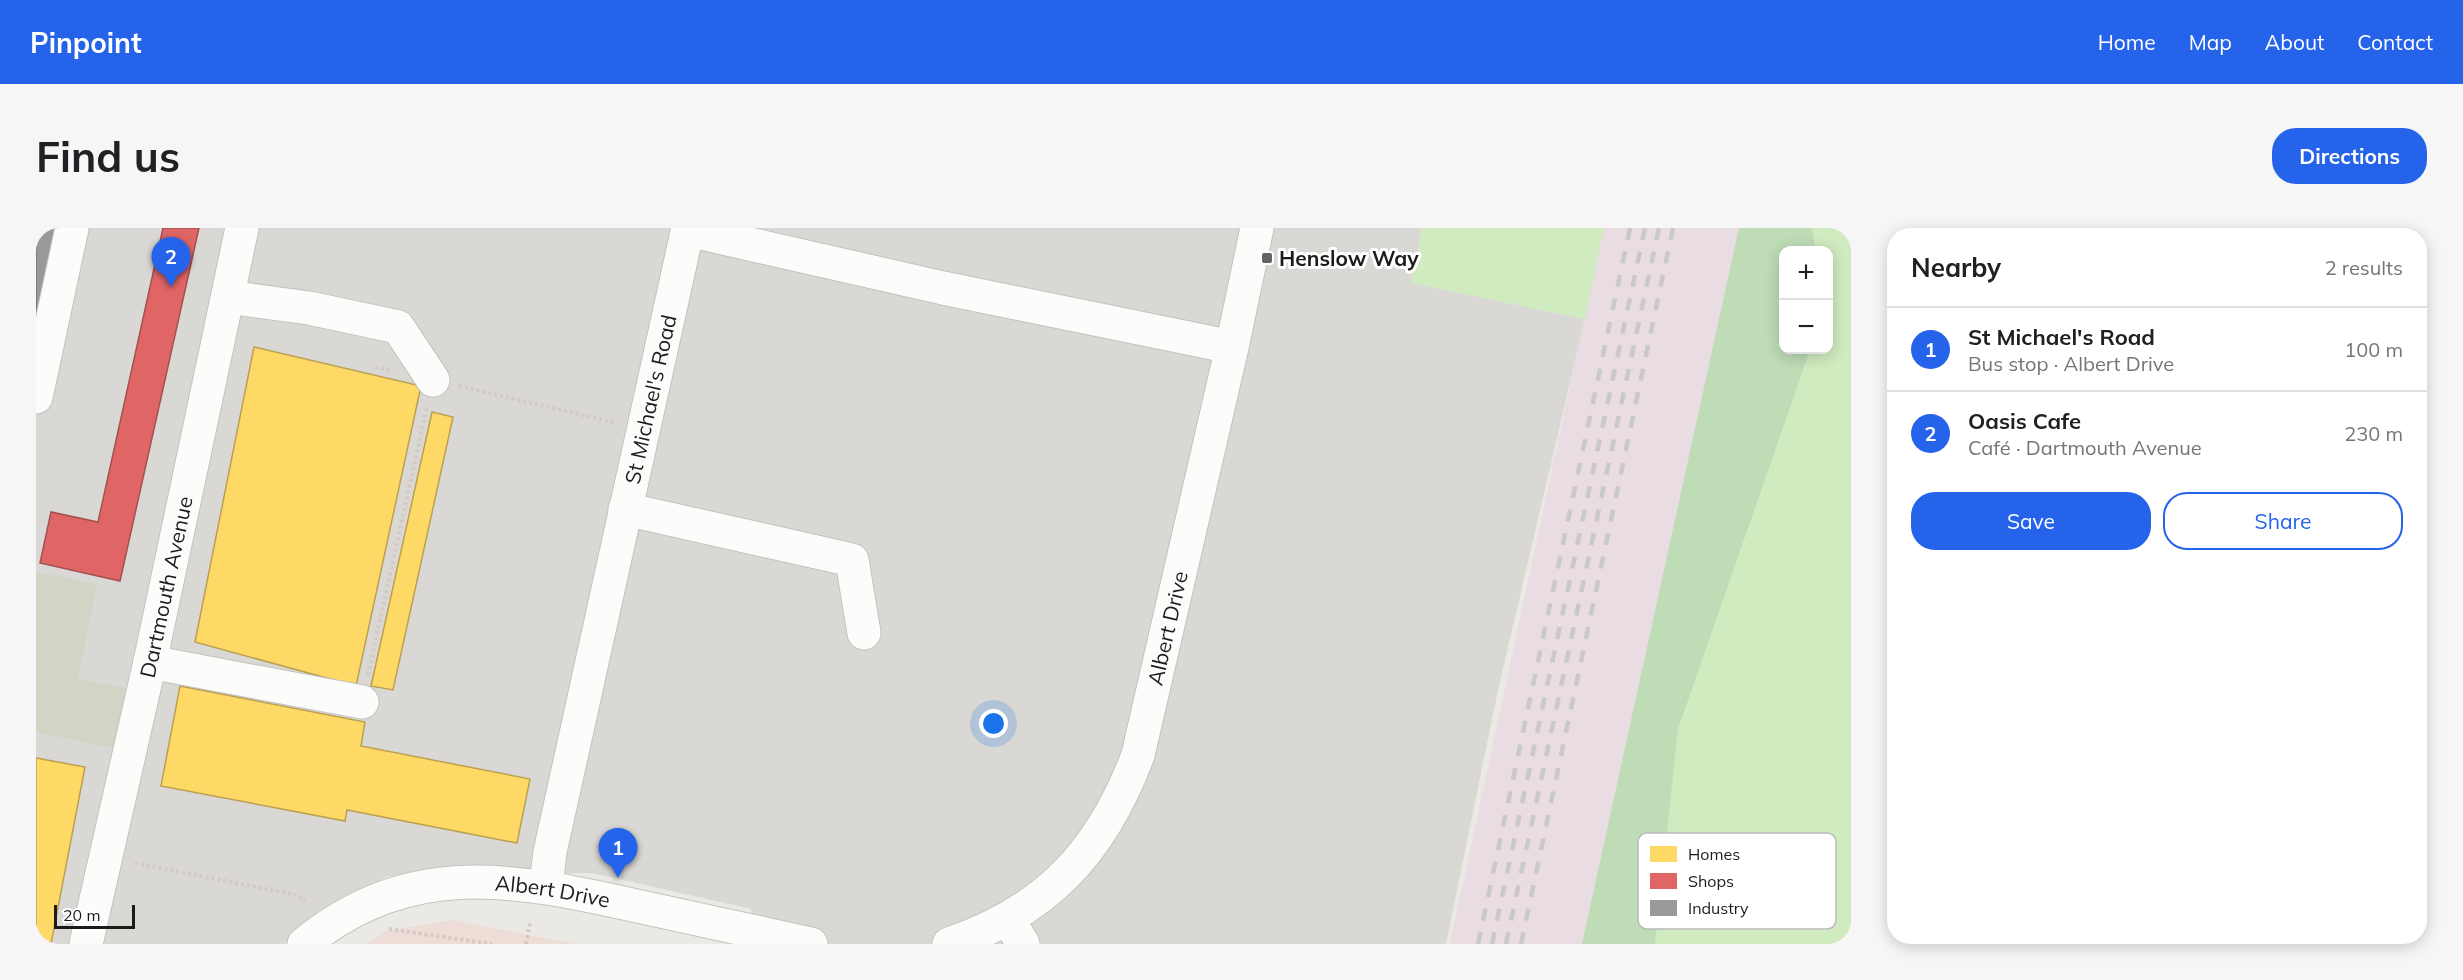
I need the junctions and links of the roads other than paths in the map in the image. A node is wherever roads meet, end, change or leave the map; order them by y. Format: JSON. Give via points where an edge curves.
{"nodes":[{"id":1,"x":72,"y":228,"type":"edge"},
{"id":2,"x":242,"y":228,"type":"edge"},
{"id":3,"x":1257,"y":228,"type":"edge"},
{"id":4,"x":688,"y":229,"type":"edge"},
{"id":5,"x":228,"y":297,"type":"junction"},
{"id":6,"x":1232,"y":347,"type":"junction"},
{"id":7,"x":433,"y":380,"type":"road end"},
{"id":8,"x":36,"y":397,"type":"edge"},
{"id":9,"x":625,"y":509,"type":"junction"},
{"id":10,"x":864,"y":633,"type":"dead end"},
{"id":11,"x":150,"y":662,"type":"junction"},
{"id":12,"x":362,"y":702,"type":"road end"},
{"id":13,"x":546,"y":886,"type":"junction"},
{"id":14,"x":1015,"y":932,"type":"edge"},
{"id":15,"x":86,"y":944,"type":"edge"},
{"id":16,"x":304,"y":944,"type":"edge"},
{"id":17,"x":811,"y":944,"type":"edge"},
{"id":18,"x":949,"y":944,"type":"edge"}],
"edges":[{"from":1,"to":8,"type":"street"},
{"from":2,"to":5,"type":"street","name":"Dartmouth Avenue"},
{"from":3,"to":6,"type":"street","name":"Albert Drive"},
{"from":4,"to":6,"type":"street","via":[[943,288]]},
{"from":4,"to":9,"type":"street","name":"St Michael's Road"},
{"from":5,"to":7,"type":"street","via":[[309,308],[398,327]]},
{"from":5,"to":11,"type":"street","name":"Dartmouth Avenue"},
{"from":6,"to":14,"type":"street","name":"Albert Drive","via":[[1138,755],[1111,817],[1086,852],[1035,902]]},
{"from":9,"to":10,"type":"street","via":[[852,560]]},
{"from":9,"to":13,"type":"street","name":"St Michael's Road","via":[[550,852]]},
{"from":11,"to":12,"type":"street"},
{"from":11,"to":15,"type":"street","name":"Dartmouth Avenue"},
{"from":13,"to":16,"type":"street","name":"Albert Drive","via":[[492,881],[418,887],[356,908]]},
{"from":13,"to":17,"type":"street","name":"Albert Drive"},
{"from":14,"to":18,"type":"street","name":"Albert Drive","via":[[975,935]]}]}
